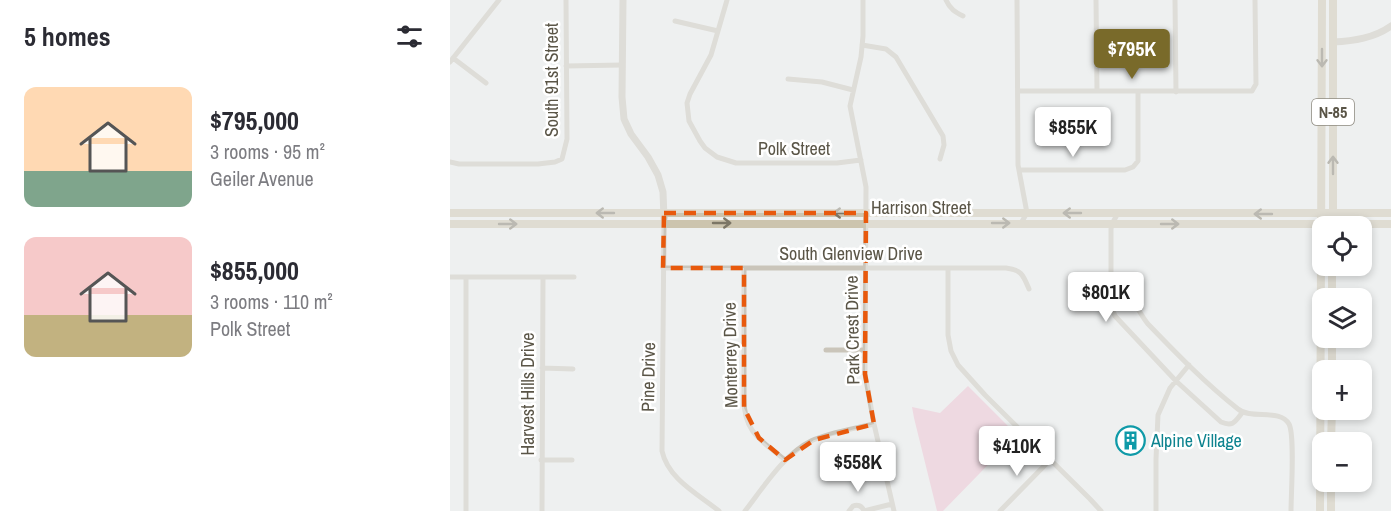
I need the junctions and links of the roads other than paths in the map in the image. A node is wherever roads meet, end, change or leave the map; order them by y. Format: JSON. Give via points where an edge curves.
{"nodes":[{"id":1,"x":499,"y":0,"type":"edge"},
{"id":2,"x":566,"y":0,"type":"edge"},
{"id":3,"x":623,"y":0,"type":"edge"},
{"id":4,"x":727,"y":0,"type":"edge"},
{"id":5,"x":863,"y":0,"type":"edge"},
{"id":6,"x":946,"y":0,"type":"edge"},
{"id":7,"x":1017,"y":0,"type":"edge"},
{"id":8,"x":1096,"y":0,"type":"edge"},
{"id":9,"x":1175,"y":0,"type":"edge"},
{"id":10,"x":1255,"y":0,"type":"edge"},
{"id":11,"x":1322,"y":0,"type":"edge"},
{"id":12,"x":1327,"y":0,"type":"edge"},
{"id":13,"x":1334,"y":0,"type":"edge"},
{"id":14,"x":963,"y":16,"type":"dead end"},
{"id":15,"x":675,"y":21,"type":"dead end"},
{"id":16,"x":1391,"y":26,"type":"edge"},
{"id":17,"x":718,"y":31,"type":"junction"},
{"id":18,"x":1333,"y":42,"type":"junction"},
{"id":19,"x":862,"y":45,"type":"junction"},
{"id":20,"x":452,"y":60,"type":"edge"},
{"id":21,"x":622,"y":65,"type":"junction"},
{"id":22,"x":566,"y":66,"type":"junction"},
{"id":23,"x":788,"y":79,"type":"dead end"},
{"id":24,"x":486,"y":83,"type":"dead end"},
{"id":25,"x":853,"y":90,"type":"junction"},
{"id":26,"x":1018,"y":91,"type":"junction"},
{"id":27,"x":1097,"y":92,"type":"junction"},
{"id":28,"x":1138,"y":92,"type":"junction"},
{"id":29,"x":1176,"y":92,"type":"junction"},
{"id":30,"x":940,"y":159,"type":"dead end"},
{"id":31,"x":861,"y":160,"type":"junction"},
{"id":32,"x":450,"y":162,"type":"edge"},
{"id":33,"x":1019,"y":170,"type":"junction"},
{"id":34,"x":450,"y":213,"type":"edge"},
{"id":35,"x":1027,"y":213,"type":"junction"},
{"id":36,"x":1118,"y":213,"type":"junction"},
{"id":37,"x":1391,"y":213,"type":"edge"},
{"id":38,"x":1322,"y":214,"type":"junction"},
{"id":39,"x":1333,"y":214,"type":"junction"},
{"id":40,"x":664,"y":218,"type":"junction"},
{"id":41,"x":866,"y":218,"type":"junction"},
{"id":42,"x":1021,"y":223,"type":"junction"},
{"id":43,"x":450,"y":224,"type":"edge"},
{"id":44,"x":1112,"y":224,"type":"junction"},
{"id":45,"x":1312,"y":224,"type":"edge"},
{"id":46,"x":1372,"y":224,"type":"edge"},
{"id":47,"x":1391,"y":224,"type":"edge"},
{"id":48,"x":663,"y":268,"type":"junction"},
{"id":49,"x":744,"y":268,"type":"junction"},
{"id":50,"x":866,"y":268,"type":"junction"},
{"id":51,"x":948,"y":268,"type":"junction"},
{"id":52,"x":1321,"y":276,"type":"edge"},
{"id":53,"x":450,"y":277,"type":"edge"},
{"id":54,"x":466,"y":277,"type":"junction"},
{"id":55,"x":543,"y":277,"type":"junction"},
{"id":56,"x":574,"y":277,"type":"dead end"},
{"id":57,"x":1029,"y":289,"type":"dead end"},
{"id":58,"x":1111,"y":293,"type":"junction"},
{"id":59,"x":826,"y":350,"type":"dead end"},
{"id":60,"x":865,"y":350,"type":"junction"},
{"id":61,"x":1189,"y":365,"type":"junction"},
{"id":62,"x":542,"y":368,"type":"junction"},
{"id":63,"x":573,"y":369,"type":"dead end"},
{"id":64,"x":1176,"y":381,"type":"junction"},
{"id":65,"x":1242,"y":413,"type":"junction"},
{"id":66,"x":873,"y":424,"type":"junction"},
{"id":67,"x":1051,"y":459,"type":"junction"},
{"id":68,"x":541,"y":460,"type":"junction"},
{"id":69,"x":572,"y":460,"type":"dead end"},
{"id":70,"x":785,"y":460,"type":"junction"},
{"id":71,"x":1331,"y":492,"type":"edge"},
{"id":72,"x":892,"y":504,"type":"junction"},
{"id":73,"x":466,"y":511,"type":"edge"},
{"id":74,"x":542,"y":511,"type":"edge"},
{"id":75,"x":719,"y":511,"type":"edge"},
{"id":76,"x":744,"y":511,"type":"edge"},
{"id":77,"x":849,"y":511,"type":"edge"},
{"id":78,"x":864,"y":511,"type":"edge"},
{"id":79,"x":894,"y":511,"type":"edge"},
{"id":80,"x":1000,"y":511,"type":"edge"},
{"id":81,"x":1101,"y":511,"type":"edge"},
{"id":82,"x":1156,"y":511,"type":"edge"},
{"id":83,"x":1291,"y":511,"type":"edge"},
{"id":84,"x":1320,"y":511,"type":"edge"},
{"id":85,"x":1331,"y":511,"type":"edge"}],
"edges":[{"from":1,"to":20,"type":"street"},
{"from":2,"to":22,"type":"street","name":"South 91st Street"},
{"from":3,"to":21,"type":"street"},
{"from":4,"to":17,"type":"street"},
{"from":5,"to":19,"type":"street","name":"Park Crest Drive"},
{"from":6,"to":14,"type":"street","via":[[954,12]]},
{"from":7,"to":26,"type":"street"},
{"from":8,"to":27,"type":"street"},
{"from":9,"to":29,"type":"street"},
{"from":10,"to":29,"type":"street","via":[[1254,88],[1248,92]]},
{"from":11,"to":38,"type":"main road","number":"N-85","one_way":true},
{"from":12,"to":18,"type":"main road","via":[[1327,34]]},
{"from":13,"to":18,"type":"main road","number":"N-85"},
{"from":15,"to":17,"type":"street"},
{"from":16,"to":18,"type":"street","via":[[1356,40]]},
{"from":17,"to":31,"type":"street","name":"Polk Street","via":[[687,109],[689,121],[711,153],[736,163],[831,164]]},
{"from":39,"to":18,"type":"main road","number":"N-85","one_way":true},
{"from":19,"to":25,"type":"street","name":"Park Crest Drive"},
{"from":19,"to":30,"type":"street","via":[[886,49],[896,57],[943,136]]},
{"from":20,"to":24,"type":"street"},
{"from":21,"to":22,"type":"street"},
{"from":21,"to":40,"type":"street","via":[[624,118],[658,175]]},
{"from":22,"to":32,"type":"street","name":"South 91st Street","via":[[567,139],[562,159],[538,164]]},
{"from":23,"to":25,"type":"street"},
{"from":25,"to":31,"type":"street","name":"Park Crest Drive","via":[[850,111]]},
{"from":26,"to":27,"type":"street"},
{"from":26,"to":33,"type":"street"},
{"from":27,"to":28,"type":"street"},
{"from":28,"to":29,"type":"street"},
{"from":28,"to":33,"type":"street","via":[[1138,160],[1131,169]]},
{"from":31,"to":41,"type":"street","name":"Park Crest Drive"},
{"from":33,"to":35,"type":"street"},
{"from":40,"to":34,"type":"main road","name":"Harrison Street","one_way":true},
{"from":36,"to":35,"type":"main road","name":"Harrison Street","one_way":true},
{"from":35,"to":41,"type":"main road","name":"Harrison Street"},
{"from":35,"to":42,"type":"street"},
{"from":38,"to":36,"type":"main road","name":"Harrison Street","one_way":true},
{"from":36,"to":44,"type":"street"},
{"from":37,"to":39,"type":"main road","name":"Harrison Street"},
{"from":38,"to":39,"type":"main road","name":"Harrison Street"},
{"from":40,"to":41,"type":"main road","name":"Harrison Street"},
{"from":43,"to":40,"type":"main road","name":"Harrison Street","one_way":true},
{"from":40,"to":48,"type":"street","name":"Pine Drive"},
{"from":41,"to":42,"type":"main road","name":"Harrison Street","one_way":true},
{"from":41,"to":50,"type":"street","name":"Park Crest Drive"},
{"from":42,"to":44,"type":"main road","name":"Harrison Street"},
{"from":44,"to":45,"type":"main road","name":"Harrison Street","one_way":true},
{"from":44,"to":58,"type":"street"},
{"from":46,"to":47,"type":"main road","name":"Harrison Street"},
{"from":48,"to":49,"type":"street","name":"South Glenview Drive"},
{"from":48,"to":75,"type":"street","name":"Pine Drive","via":[[663,457],[677,477]]},
{"from":49,"to":50,"type":"street","name":"South Glenview Drive"},
{"from":49,"to":70,"type":"street","name":"Monterrey Drive","via":[[745,415],[754,433]]},
{"from":50,"to":51,"type":"street","name":"South Glenview Drive"},
{"from":50,"to":60,"type":"street","name":"Park Crest Drive"},
{"from":51,"to":57,"type":"street","name":"South Glenview Drive","via":[[1013,269],[1022,273]]},
{"from":51,"to":67,"type":"street","via":[[948,335],[956,361]]},
{"from":52,"to":84,"type":"main road","number":"N-85"},
{"from":53,"to":54,"type":"street"},
{"from":54,"to":55,"type":"street"},
{"from":54,"to":73,"type":"street"},
{"from":55,"to":56,"type":"street"},
{"from":55,"to":62,"type":"street","name":"Harvest Hills Drive"},
{"from":58,"to":61,"type":"street","via":[[1130,300]]},
{"from":58,"to":64,"type":"street","via":[[1115,316]]},
{"from":59,"to":60,"type":"street"},
{"from":60,"to":66,"type":"street","name":"Park Crest Drive"},
{"from":61,"to":64,"type":"street"},
{"from":61,"to":65,"type":"street"},
{"from":62,"to":63,"type":"street"},
{"from":62,"to":68,"type":"street","name":"Harvest Hills Drive"},
{"from":64,"to":65,"type":"street","via":[[1221,422],[1234,423]]},
{"from":64,"to":82,"type":"street","via":[[1158,415]]},
{"from":65,"to":83,"type":"street","via":[[1281,416],[1288,423]]},
{"from":66,"to":70,"type":"street","via":[[814,440]]},
{"from":66,"to":72,"type":"street","name":"Park Crest Drive"},
{"from":67,"to":80,"type":"street"},
{"from":67,"to":81,"type":"street"},
{"from":68,"to":69,"type":"street"},
{"from":68,"to":74,"type":"street","name":"Harvest Hills Drive"},
{"from":70,"to":76,"type":"street"},
{"from":71,"to":85,"type":"main road"},
{"from":72,"to":78,"type":"street"},
{"from":72,"to":79,"type":"street","name":"Park Crest Drive"},
{"from":77,"to":78,"type":"street","via":[[857,505]]}]}
